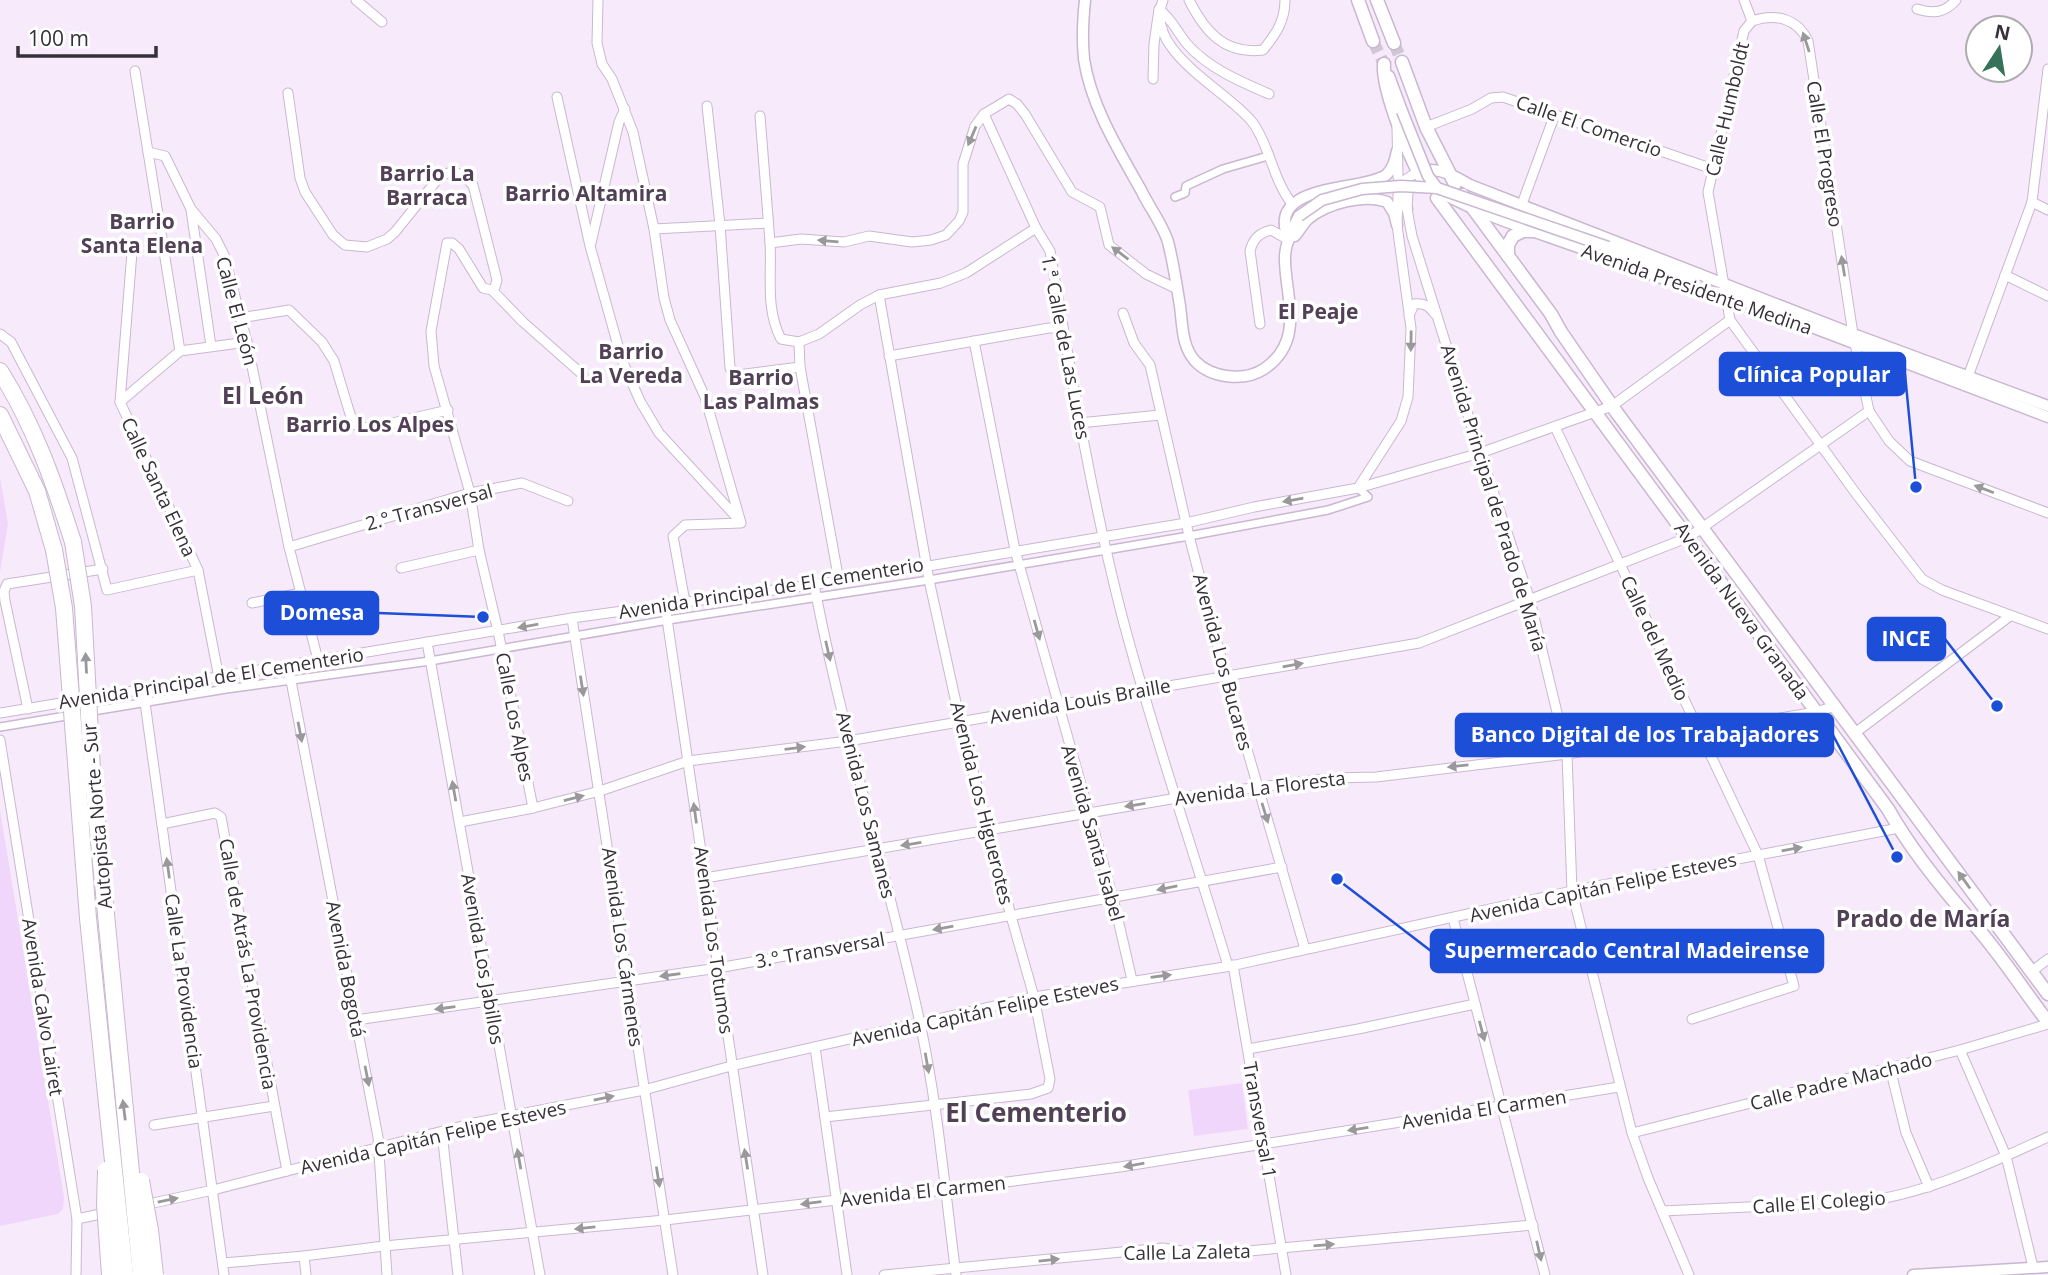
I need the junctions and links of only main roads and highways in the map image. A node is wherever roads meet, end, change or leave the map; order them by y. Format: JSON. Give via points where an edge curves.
{"nodes":[{"id":1,"x":1358,"y":0,"type":"edge"},
{"id":2,"x":1377,"y":0,"type":"edge"},
{"id":3,"x":1373,"y":41,"type":"tunnel mouth"},
{"id":4,"x":1394,"y":43,"type":"tunnel mouth"},
{"id":5,"x":1402,"y":62,"type":"tunnel mouth"},
{"id":6,"x":1384,"y":64,"type":"tunnel mouth"},
{"id":7,"x":1452,"y":178,"type":"road end"},
{"id":8,"x":1466,"y":201,"type":"road end"},
{"id":9,"x":1534,"y":231,"type":"road end"},
{"id":10,"x":1508,"y":256,"type":"junction"},
{"id":11,"x":0,"y":372,"type":"edge"},
{"id":12,"x":0,"y":415,"type":"edge"},
{"id":13,"x":2048,"y":994,"type":"edge"},
{"id":14,"x":2048,"y":1023,"type":"edge"},
{"id":15,"x":107,"y":1104,"type":"junction"},
{"id":16,"x":128,"y":1145,"type":"junction"},
{"id":17,"x":110,"y":1275,"type":"edge"},
{"id":18,"x":125,"y":1275,"type":"edge"},
{"id":19,"x":141,"y":1275,"type":"edge"},
{"id":20,"x":155,"y":1275,"type":"edge"}],
"edges":[{"from":1,"to":3,"type":"main road"},
{"from":2,"to":4,"type":"main road"},
{"from":5,"to":7,"type":"main road","via":[[1426,127]]},
{"from":6,"to":14,"type":"main road","name":"Avenida Nueva Granada","via":[[1418,172],[1954,904],[1972,921]]},
{"from":8,"to":10,"type":"main road","name":"Avenida Nueva Granada"},
{"from":9,"to":10,"type":"main road","via":[[1513,236]]},
{"from":13,"to":10,"type":"main road","name":"Avenida Nueva Granada","one_way":true,"via":[[1612,406]]},
{"from":16,"to":11,"type":"highway","name":"Autopista Norte - Sur","one_way":true,"bridge":true,"via":[[92,769],[83,606],[73,542],[30,424]]},
{"from":12,"to":15,"type":"highway","name":"Autopista Norte - Sur","bridge":true,"via":[[37,491],[64,608],[86,905]]},
{"from":15,"to":17,"type":"highway","bridge":true,"via":[[105,1204]]},
{"from":15,"to":18,"type":"highway","name":"Autopista Norte - Sur","bridge":true},
{"from":16,"to":19,"type":"highway","name":"Autopista Norte - Sur","bridge":true},
{"from":16,"to":20,"type":"highway","bridge":true,"via":[[142,1184]]}]}
